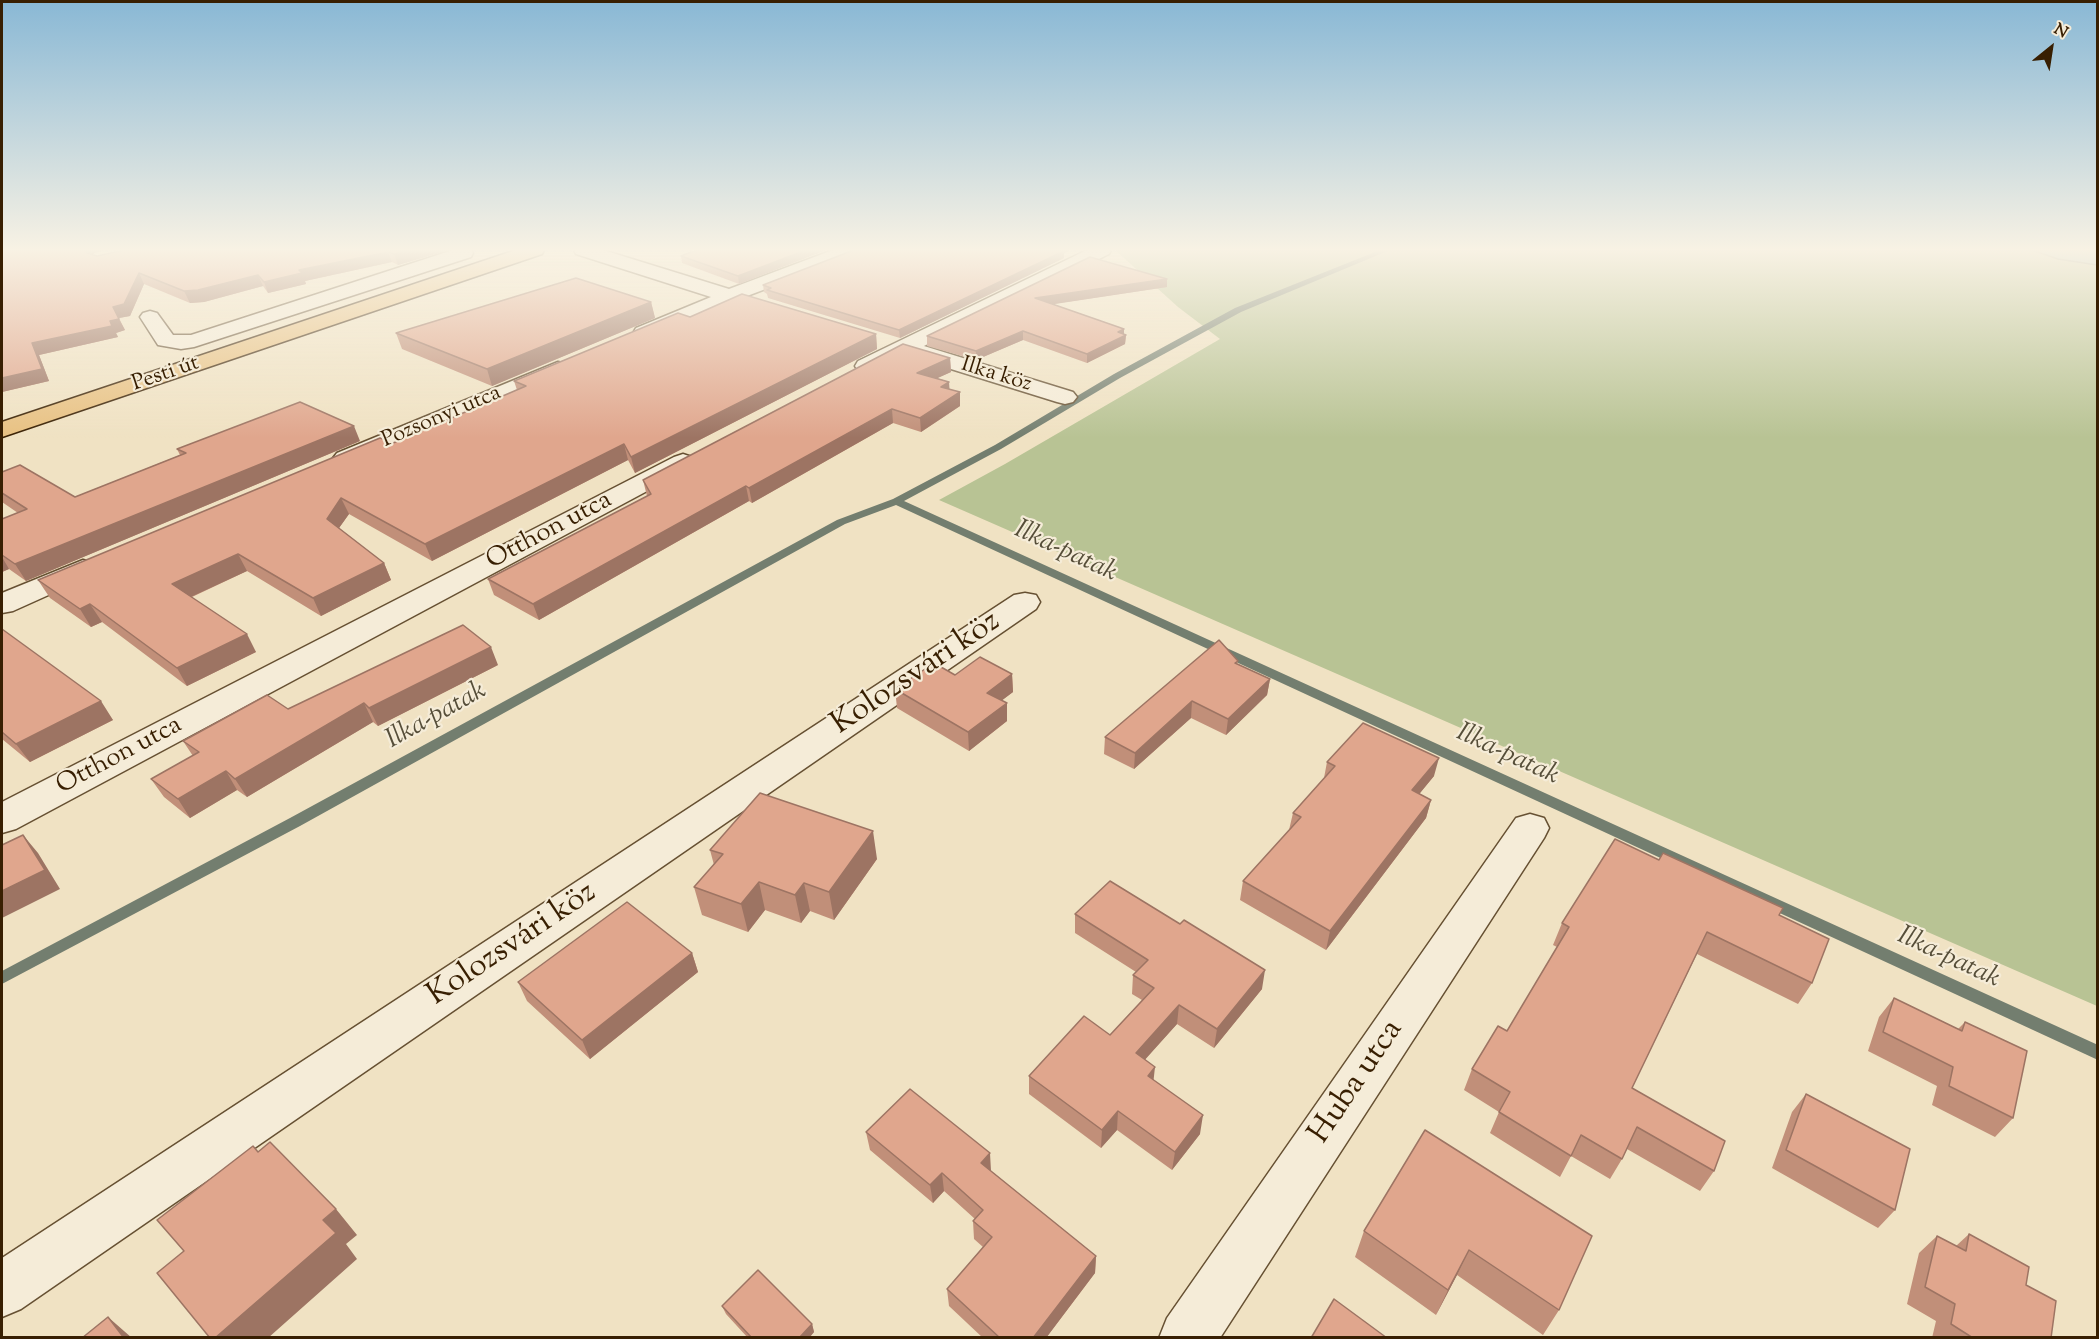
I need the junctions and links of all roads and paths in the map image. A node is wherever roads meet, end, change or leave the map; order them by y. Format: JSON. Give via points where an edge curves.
{"nodes":[{"id":1,"x":278,"y":312,"type":"edge"},
{"id":2,"x":351,"y":312,"type":"edge"},
{"id":3,"x":691,"y":312,"type":"edge"},
{"id":4,"x":961,"y":312,"type":"edge"},
{"id":5,"x":150,"y":317,"type":"dead end"},
{"id":6,"x":620,"y":343,"type":"edge"},
{"id":7,"x":890,"y":344,"type":"junction"},
{"id":8,"x":576,"y":362,"type":"edge"},
{"id":9,"x":838,"y":380,"type":"edge"},
{"id":10,"x":1065,"y":398,"type":"dead end"},
{"id":11,"x":2,"y":430,"type":"edge"},
{"id":12,"x":700,"y":453,"type":"edge"},
{"id":13,"x":322,"y":469,"type":"edge"},
{"id":14,"x":101,"y":562,"type":"edge"},
{"id":15,"x":1025,"y":602,"type":"dead end"},
{"id":16,"x":2,"y":604,"type":"edge"},
{"id":17,"x":2,"y":819,"type":"edge"},
{"id":18,"x":1530,"y":828,"type":"dead end"},
{"id":19,"x":2,"y":1290,"type":"edge"},
{"id":20,"x":1187,"y":1338,"type":"edge"}],
"edges":[{"from":1,"to":5,"type":"street","via":[[182,344],[166,340]]},
{"from":2,"to":11,"type":"main road","name":"Pesti út"},
{"from":3,"to":6,"type":"street"},
{"from":4,"to":7,"type":"street"},
{"from":7,"to":9,"type":"street"},
{"from":7,"to":10,"type":"street","name":"Ilka köz"},
{"from":8,"to":13,"type":"street","name":"Pozsonyi utca"},
{"from":12,"to":17,"type":"street","name":"Otthon utca"},
{"from":14,"to":16,"type":"street"},
{"from":15,"to":19,"type":"street","name":"Kolozsvári köz"},
{"from":18,"to":20,"type":"street","name":"Huba utca"}]}
